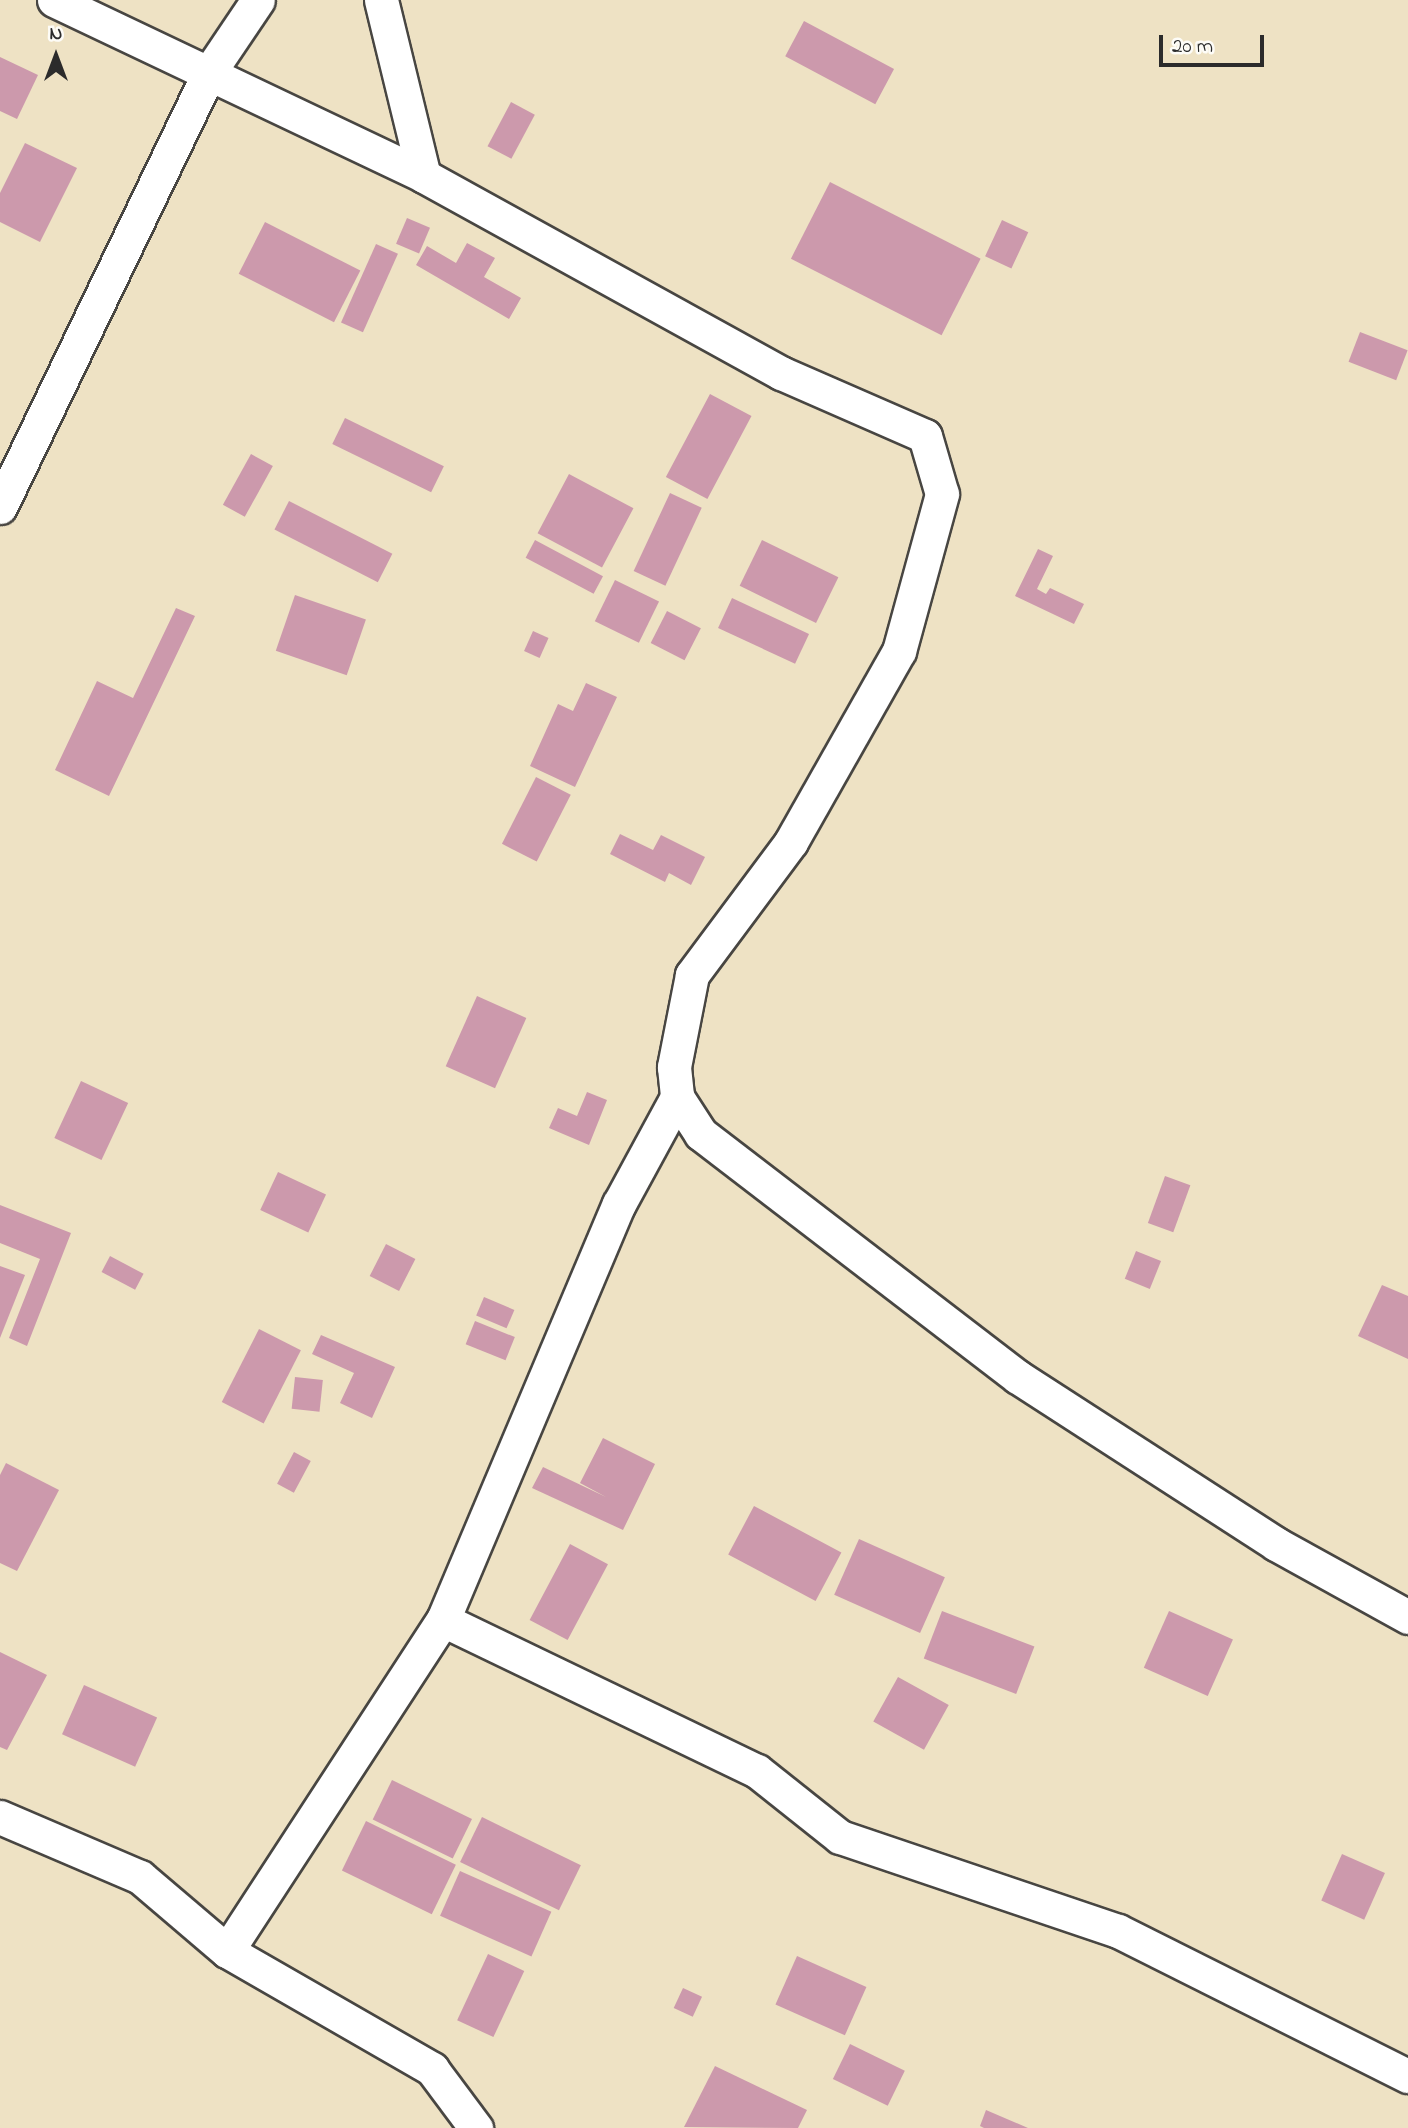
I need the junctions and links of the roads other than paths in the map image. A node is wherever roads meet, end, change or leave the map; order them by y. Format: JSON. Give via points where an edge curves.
{"nodes":[{"id":1,"x":54,"y":0,"type":"edge"},
{"id":2,"x":258,"y":0,"type":"edge"},
{"id":3,"x":381,"y":0,"type":"edge"},
{"id":4,"x":208,"y":74,"type":"junction"},
{"id":5,"x":424,"y":176,"type":"junction"},
{"id":6,"x":0,"y":507,"type":"edge"},
{"id":7,"x":677,"y":1097,"type":"junction"},
{"id":8,"x":1408,"y":1617,"type":"edge"},
{"id":9,"x":443,"y":1620,"type":"junction"},
{"id":10,"x":0,"y":1817,"type":"edge"},
{"id":11,"x":227,"y":1951,"type":"junction"},
{"id":12,"x":1408,"y":2076,"type":"edge"},
{"id":13,"x":476,"y":2128,"type":"edge"}],
"edges":[{"from":1,"to":4,"type":"street"},
{"from":2,"to":4,"type":"street"},
{"from":3,"to":5,"type":"street"},
{"from":4,"to":5,"type":"street"},
{"from":4,"to":6,"type":"street"},
{"from":5,"to":7,"type":"street","via":[[780,373],[925,436],[942,494],[899,651],[791,842],[692,975],[674,1067]]},
{"from":7,"to":8,"type":"street","via":[[701,1134],[1018,1377],[1276,1544]]},
{"from":7,"to":9,"type":"street","via":[[619,1204]]},
{"from":9,"to":11,"type":"street"},
{"from":9,"to":12,"type":"street","via":[[757,1771],[840,1838],[1118,1931]]},
{"from":10,"to":11,"type":"street","via":[[140,1877]]},
{"from":11,"to":13,"type":"street","via":[[432,2069]]}]}
